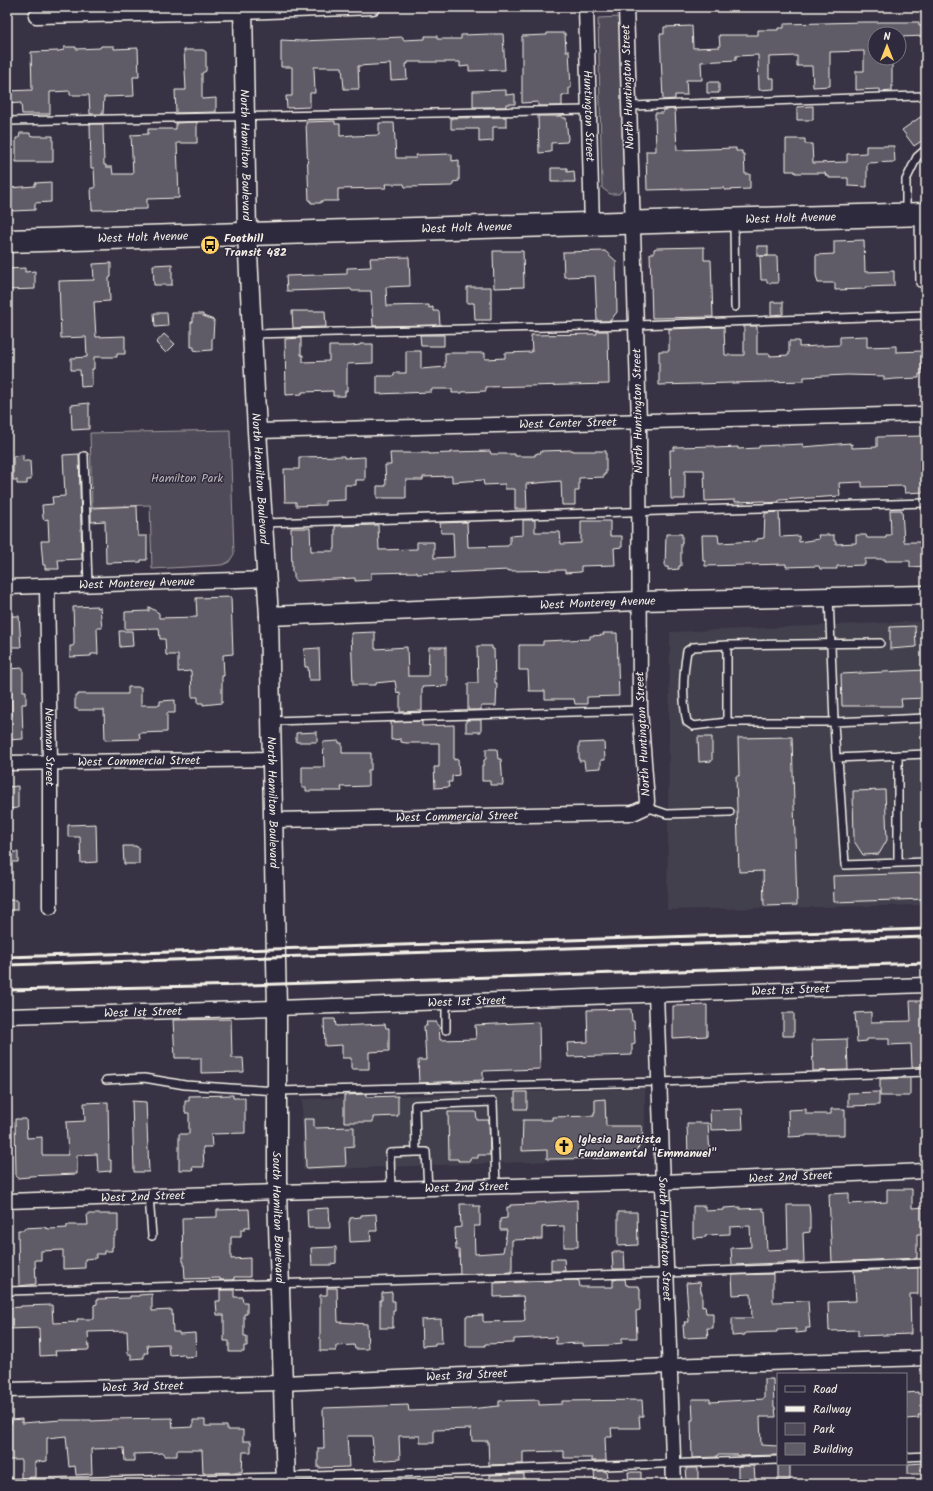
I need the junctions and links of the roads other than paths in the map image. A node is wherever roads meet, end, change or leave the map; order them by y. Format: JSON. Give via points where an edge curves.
{"nodes":[{"id":1,"x":374,"y":7,"type":"edge"},
{"id":2,"x":586,"y":7,"type":"edge"},
{"id":3,"x":626,"y":7,"type":"edge"},
{"id":4,"x":243,"y":10,"type":"edge"},
{"id":5,"x":36,"y":16,"type":"dead end"},
{"id":6,"x":926,"y":96,"type":"edge"},
{"id":7,"x":629,"y":106,"type":"junction"},
{"id":8,"x":589,"y":110,"type":"junction"},
{"id":9,"x":245,"y":118,"type":"junction"},
{"id":10,"x":7,"y":121,"type":"edge"},
{"id":11,"x":926,"y":149,"type":"edge"},
{"id":12,"x":917,"y":214,"type":"edge"},
{"id":13,"x":734,"y":220,"type":"junction"},
{"id":14,"x":633,"y":223,"type":"junction"},
{"id":15,"x":592,"y":224,"type":"junction"},
{"id":16,"x":247,"y":234,"type":"junction"},
{"id":17,"x":7,"y":241,"type":"edge"},
{"id":18,"x":926,"y":283,"type":"edge"},
{"id":19,"x":735,"y":307,"type":"dead end"},
{"id":20,"x":926,"y":315,"type":"edge"},
{"id":21,"x":636,"y":325,"type":"junction"},
{"id":22,"x":252,"y":334,"type":"junction"},
{"id":23,"x":926,"y":414,"type":"edge"},
{"id":24,"x":639,"y":422,"type":"junction"},
{"id":25,"x":257,"y":431,"type":"junction"},
{"id":26,"x":84,"y":456,"type":"dead end"},
{"id":27,"x":926,"y":502,"type":"edge"},
{"id":28,"x":639,"y":512,"type":"junction"},
{"id":29,"x":263,"y":523,"type":"junction"},
{"id":30,"x":267,"y":580,"type":"junction"},
{"id":31,"x":88,"y":585,"type":"junction"},
{"id":32,"x":47,"y":586,"type":"junction"},
{"id":33,"x":7,"y":587,"type":"edge"},
{"id":34,"x":926,"y":595,"type":"edge"},
{"id":35,"x":829,"y":596,"type":"junction"},
{"id":36,"x":639,"y":600,"type":"junction"},
{"id":37,"x":269,"y":616,"type":"junction"},
{"id":38,"x":880,"y":643,"type":"dead end"},
{"id":39,"x":831,"y":644,"type":"junction"},
{"id":40,"x":727,"y":645,"type":"junction"},
{"id":41,"x":640,"y":710,"type":"junction"},
{"id":42,"x":926,"y":718,"type":"edge"},
{"id":43,"x":271,"y":721,"type":"junction"},
{"id":44,"x":726,"y":722,"type":"junction"},
{"id":45,"x":834,"y":722,"type":"junction"},
{"id":46,"x":926,"y":754,"type":"edge"},
{"id":47,"x":898,"y":756,"type":"junction"},
{"id":48,"x":838,"y":758,"type":"junction"},
{"id":49,"x":272,"y":759,"type":"junction"},
{"id":50,"x":50,"y":762,"type":"junction"},
{"id":51,"x":7,"y":764,"type":"edge"},
{"id":52,"x":643,"y":809,"type":"junction"},
{"id":53,"x":730,"y":812,"type":"dead end"},
{"id":54,"x":273,"y":820,"type":"junction"},
{"id":55,"x":926,"y":862,"type":"edge"},
{"id":56,"x":898,"y":864,"type":"junction"},
{"id":57,"x":50,"y":907,"type":"dead end"},
{"id":58,"x":276,"y":950,"type":"joint"},
{"id":59,"x":926,"y":985,"type":"edge"},
{"id":60,"x":656,"y":994,"type":"junction"},
{"id":61,"x":446,"y":1002,"type":"junction"},
{"id":62,"x":277,"y":1008,"type":"junction"},
{"id":63,"x":7,"y":1016,"type":"edge"},
{"id":64,"x":446,"y":1030,"type":"dead end"},
{"id":65,"x":926,"y":1072,"type":"edge"},
{"id":66,"x":106,"y":1080,"type":"dead end"},
{"id":67,"x":659,"y":1082,"type":"junction"},
{"id":68,"x":277,"y":1091,"type":"junction"},
{"id":69,"x":416,"y":1152,"type":"junction"},
{"id":70,"x":926,"y":1171,"type":"edge"},
{"id":71,"x":663,"y":1182,"type":"junction"},
{"id":72,"x":496,"y":1187,"type":"junction"},
{"id":73,"x":428,"y":1189,"type":"junction"},
{"id":74,"x":392,"y":1190,"type":"junction"},
{"id":75,"x":277,"y":1192,"type":"junction"},
{"id":76,"x":149,"y":1196,"type":"junction"},
{"id":77,"x":7,"y":1201,"type":"edge"},
{"id":78,"x":152,"y":1236,"type":"dead end"},
{"id":79,"x":926,"y":1263,"type":"edge"},
{"id":80,"x":666,"y":1273,"type":"junction"},
{"id":81,"x":280,"y":1283,"type":"junction"},
{"id":82,"x":7,"y":1292,"type":"edge"},
{"id":83,"x":926,"y":1358,"type":"edge"},
{"id":84,"x":668,"y":1366,"type":"junction"},
{"id":85,"x":283,"y":1383,"type":"junction"},
{"id":86,"x":7,"y":1390,"type":"edge"},
{"id":87,"x":907,"y":1456,"type":"edge"},
{"id":88,"x":926,"y":1456,"type":"edge"},
{"id":89,"x":777,"y":1460,"type":"edge"},
{"id":90,"x":673,"y":1464,"type":"junction"},
{"id":91,"x":286,"y":1480,"type":"edge"},
{"id":92,"x":7,"y":1484,"type":"edge"},
{"id":93,"x":674,"y":1484,"type":"edge"}],
"edges":[{"from":1,"to":4,"type":"street"},
{"from":2,"to":8,"type":"street","name":"Huntington Street"},
{"from":3,"to":7,"type":"street","name":"North Huntington Street"},
{"from":4,"to":5,"type":"street"},
{"from":4,"to":9,"type":"street","name":"North Hamilton Boulevard"},
{"from":6,"to":7,"type":"lane"},
{"from":7,"to":14,"type":"street","name":"North Huntington Street"},
{"from":8,"to":9,"type":"lane"},
{"from":8,"to":15,"type":"street","name":"Huntington Street"},
{"from":9,"to":10,"type":"lane"},
{"from":9,"to":16,"type":"street","name":"North Hamilton Boulevard"},
{"from":11,"to":12,"type":"lane","via":[[917,157],[906,180]]},
{"from":12,"to":13,"type":"main road","name":"West Holt Avenue"},
{"from":12,"to":18,"type":"lane","via":[[920,283]]},
{"from":13,"to":14,"type":"main road","name":"West Holt Avenue"},
{"from":13,"to":19,"type":"lane"},
{"from":14,"to":15,"type":"main road","name":"West Holt Avenue"},
{"from":14,"to":21,"type":"street","name":"North Huntington Street"},
{"from":15,"to":16,"type":"main road","name":"West Holt Avenue"},
{"from":16,"to":17,"type":"main road","name":"West Holt Avenue"},
{"from":16,"to":22,"type":"street","name":"North Hamilton Boulevard"},
{"from":20,"to":21,"type":"lane"},
{"from":21,"to":22,"type":"lane"},
{"from":21,"to":24,"type":"street","name":"North Huntington Street"},
{"from":22,"to":25,"type":"street","name":"North Hamilton Boulevard"},
{"from":23,"to":24,"type":"street","name":"West Center Street"},
{"from":24,"to":25,"type":"street","name":"West Center Street"},
{"from":24,"to":28,"type":"street","name":"North Huntington Street"},
{"from":25,"to":29,"type":"street","name":"North Hamilton Boulevard"},
{"from":26,"to":31,"type":"lane"},
{"from":27,"to":28,"type":"lane"},
{"from":28,"to":29,"type":"lane"},
{"from":28,"to":36,"type":"street","name":"North Huntington Street"},
{"from":29,"to":30,"type":"street","name":"North Hamilton Boulevard"},
{"from":30,"to":31,"type":"street","name":"West Monterey Avenue"},
{"from":30,"to":37,"type":"street","name":"North Hamilton Boulevard"},
{"from":31,"to":32,"type":"street","name":"West Monterey Avenue"},
{"from":32,"to":33,"type":"street","name":"West Monterey Avenue"},
{"from":32,"to":50,"type":"street","name":"Newman Street"},
{"from":34,"to":35,"type":"street","name":"West Monterey Avenue"},
{"from":35,"to":36,"type":"street","name":"West Monterey Avenue"},
{"from":35,"to":39,"type":"lane"},
{"from":36,"to":37,"type":"street","name":"West Monterey Avenue"},
{"from":36,"to":41,"type":"street","name":"North Huntington Street"},
{"from":37,"to":43,"type":"street","name":"North Hamilton Boulevard"},
{"from":38,"to":39,"type":"lane"},
{"from":39,"to":40,"type":"lane"},
{"from":39,"to":45,"type":"lane"},
{"from":40,"to":44,"type":"lane"},
{"from":40,"to":44,"type":"lane","via":[[693,647],[686,651],[684,669],[687,722],[693,726]]},
{"from":41,"to":43,"type":"lane"},
{"from":41,"to":52,"type":"street","name":"North Huntington Street","via":[[648,800]]},
{"from":42,"to":45,"type":"lane"},
{"from":43,"to":49,"type":"street","name":"North Hamilton Boulevard"},
{"from":44,"to":45,"type":"lane"},
{"from":45,"to":48,"type":"lane"},
{"from":46,"to":47,"type":"lane"},
{"from":47,"to":48,"type":"lane"},
{"from":47,"to":56,"type":"lane"},
{"from":48,"to":56,"type":"lane","via":[[845,865]]},
{"from":49,"to":50,"type":"street","name":"West Commercial Street"},
{"from":49,"to":54,"type":"street","name":"North Hamilton Boulevard"},
{"from":50,"to":51,"type":"street","name":"West Commercial Street"},
{"from":50,"to":57,"type":"street","name":"Newman Street"},
{"from":52,"to":53,"type":"lane","via":[[667,814]]},
{"from":52,"to":54,"type":"street","name":"West Commercial Street","via":[[633,813]]},
{"from":54,"to":58,"type":"street","name":"North Hamilton Boulevard"},
{"from":55,"to":56,"type":"lane"},
{"from":58,"to":62,"type":"street","name":"South Hamilton Boulevard"},
{"from":59,"to":60,"type":"street","name":"West 1st Street"},
{"from":60,"to":61,"type":"street","name":"West 1st Street"},
{"from":60,"to":67,"type":"street","name":"South Huntington Street"},
{"from":61,"to":62,"type":"street","name":"West 1st Street"},
{"from":61,"to":64,"type":"lane"},
{"from":62,"to":63,"type":"street","name":"West 1st Street"},
{"from":62,"to":68,"type":"street","name":"South Hamilton Boulevard"},
{"from":65,"to":67,"type":"lane"},
{"from":66,"to":68,"type":"lane","via":[[144,1078],[185,1085]]},
{"from":67,"to":68,"type":"lane"},
{"from":67,"to":71,"type":"street","name":"South Huntington Street"},
{"from":68,"to":75,"type":"street","name":"South Hamilton Boulevard"},
{"from":69,"to":72,"type":"lane","via":[[415,1105],[493,1102]]},
{"from":69,"to":73,"type":"lane","via":[[426,1152]]},
{"from":69,"to":74,"type":"lane","via":[[390,1153]]},
{"from":70,"to":71,"type":"street","name":"West 2nd Street"},
{"from":71,"to":72,"type":"street","name":"West 2nd Street"},
{"from":71,"to":80,"type":"street","name":"South Huntington Street"},
{"from":72,"to":73,"type":"street","name":"West 2nd Street"},
{"from":73,"to":74,"type":"street","name":"West 2nd Street"},
{"from":74,"to":75,"type":"street","name":"West 2nd Street"},
{"from":75,"to":76,"type":"street","name":"West 2nd Street"},
{"from":75,"to":81,"type":"street","name":"South Hamilton Boulevard"},
{"from":76,"to":77,"type":"street","name":"West 2nd Street"},
{"from":76,"to":78,"type":"lane"},
{"from":79,"to":80,"type":"lane"},
{"from":80,"to":81,"type":"lane"},
{"from":80,"to":84,"type":"street","name":"South Huntington Street"},
{"from":81,"to":82,"type":"lane"},
{"from":81,"to":85,"type":"street","name":"South Hamilton Boulevard"},
{"from":83,"to":84,"type":"street","name":"West 3rd Street"},
{"from":84,"to":85,"type":"street","name":"West 3rd Street"},
{"from":84,"to":90,"type":"street","name":"South Huntington Street"},
{"from":85,"to":86,"type":"street","name":"West 3rd Street"},
{"from":85,"to":91,"type":"street","name":"South Hamilton Boulevard"},
{"from":87,"to":88,"type":"lane"},
{"from":89,"to":90,"type":"lane"},
{"from":90,"to":91,"type":"lane"},
{"from":90,"to":93,"type":"street","name":"South Huntington Street"},
{"from":91,"to":92,"type":"lane"}]}
